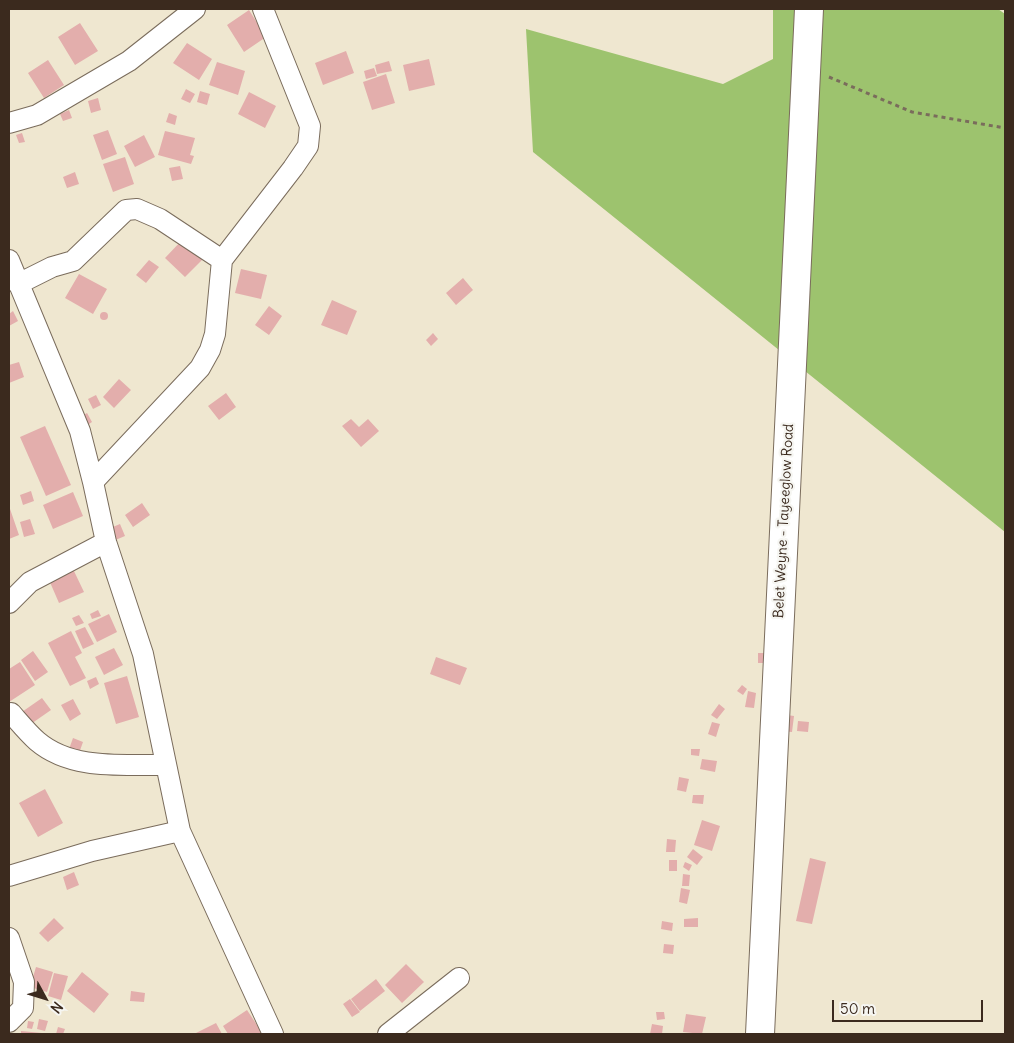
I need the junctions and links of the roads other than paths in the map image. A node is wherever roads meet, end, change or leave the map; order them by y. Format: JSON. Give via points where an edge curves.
{"nodes":[{"id":1,"x":195,"y":9,"type":"edge"},
{"id":2,"x":263,"y":9,"type":"edge"},
{"id":3,"x":809,"y":9,"type":"edge"},
{"id":4,"x":9,"y":122,"type":"edge"},
{"id":5,"x":9,"y":260,"type":"edge"},
{"id":6,"x":222,"y":260,"type":"junction"},
{"id":7,"x":18,"y":284,"type":"junction"},
{"id":8,"x":93,"y":482,"type":"junction"},
{"id":9,"x":106,"y":542,"type":"junction"},
{"id":10,"x":9,"y":603,"type":"edge"},
{"id":11,"x":9,"y":713,"type":"edge"},
{"id":12,"x":166,"y":765,"type":"junction"},
{"id":13,"x":180,"y":831,"type":"junction"},
{"id":14,"x":9,"y":876,"type":"edge"},
{"id":15,"x":9,"y":938,"type":"edge"},
{"id":16,"x":459,"y":978,"type":"dead end"},
{"id":17,"x":9,"y":1022,"type":"edge"},
{"id":18,"x":273,"y":1034,"type":"edge"},
{"id":19,"x":388,"y":1034,"type":"edge"},
{"id":20,"x":760,"y":1034,"type":"edge"}],
"edges":[{"from":1,"to":4,"type":"street","via":[[129,61],[37,114]]},
{"from":2,"to":6,"type":"street","via":[[310,126],[308,146]]},
{"from":3,"to":20,"type":"main road","name":"Belet Weyne - Tayeeglow Road"},
{"from":5,"to":7,"type":"street"},
{"from":6,"to":7,"type":"street","via":[[160,219],[137,209],[126,210],[73,261],[52,267]]},
{"from":6,"to":8,"type":"street","via":[[215,334],[200,368]]},
{"from":7,"to":8,"type":"street","via":[[80,431]]},
{"from":8,"to":9,"type":"street"},
{"from":9,"to":10,"type":"street","via":[[30,582]]},
{"from":9,"to":12,"type":"street","via":[[144,654]]},
{"from":11,"to":12,"type":"street","via":[[38,742],[60,755],[90,763]]},
{"from":12,"to":13,"type":"street"},
{"from":13,"to":14,"type":"street","via":[[92,851]]},
{"from":13,"to":18,"type":"street"},
{"from":15,"to":17,"type":"street","via":[[24,982],[23,1008]]},
{"from":16,"to":19,"type":"street"}]}
